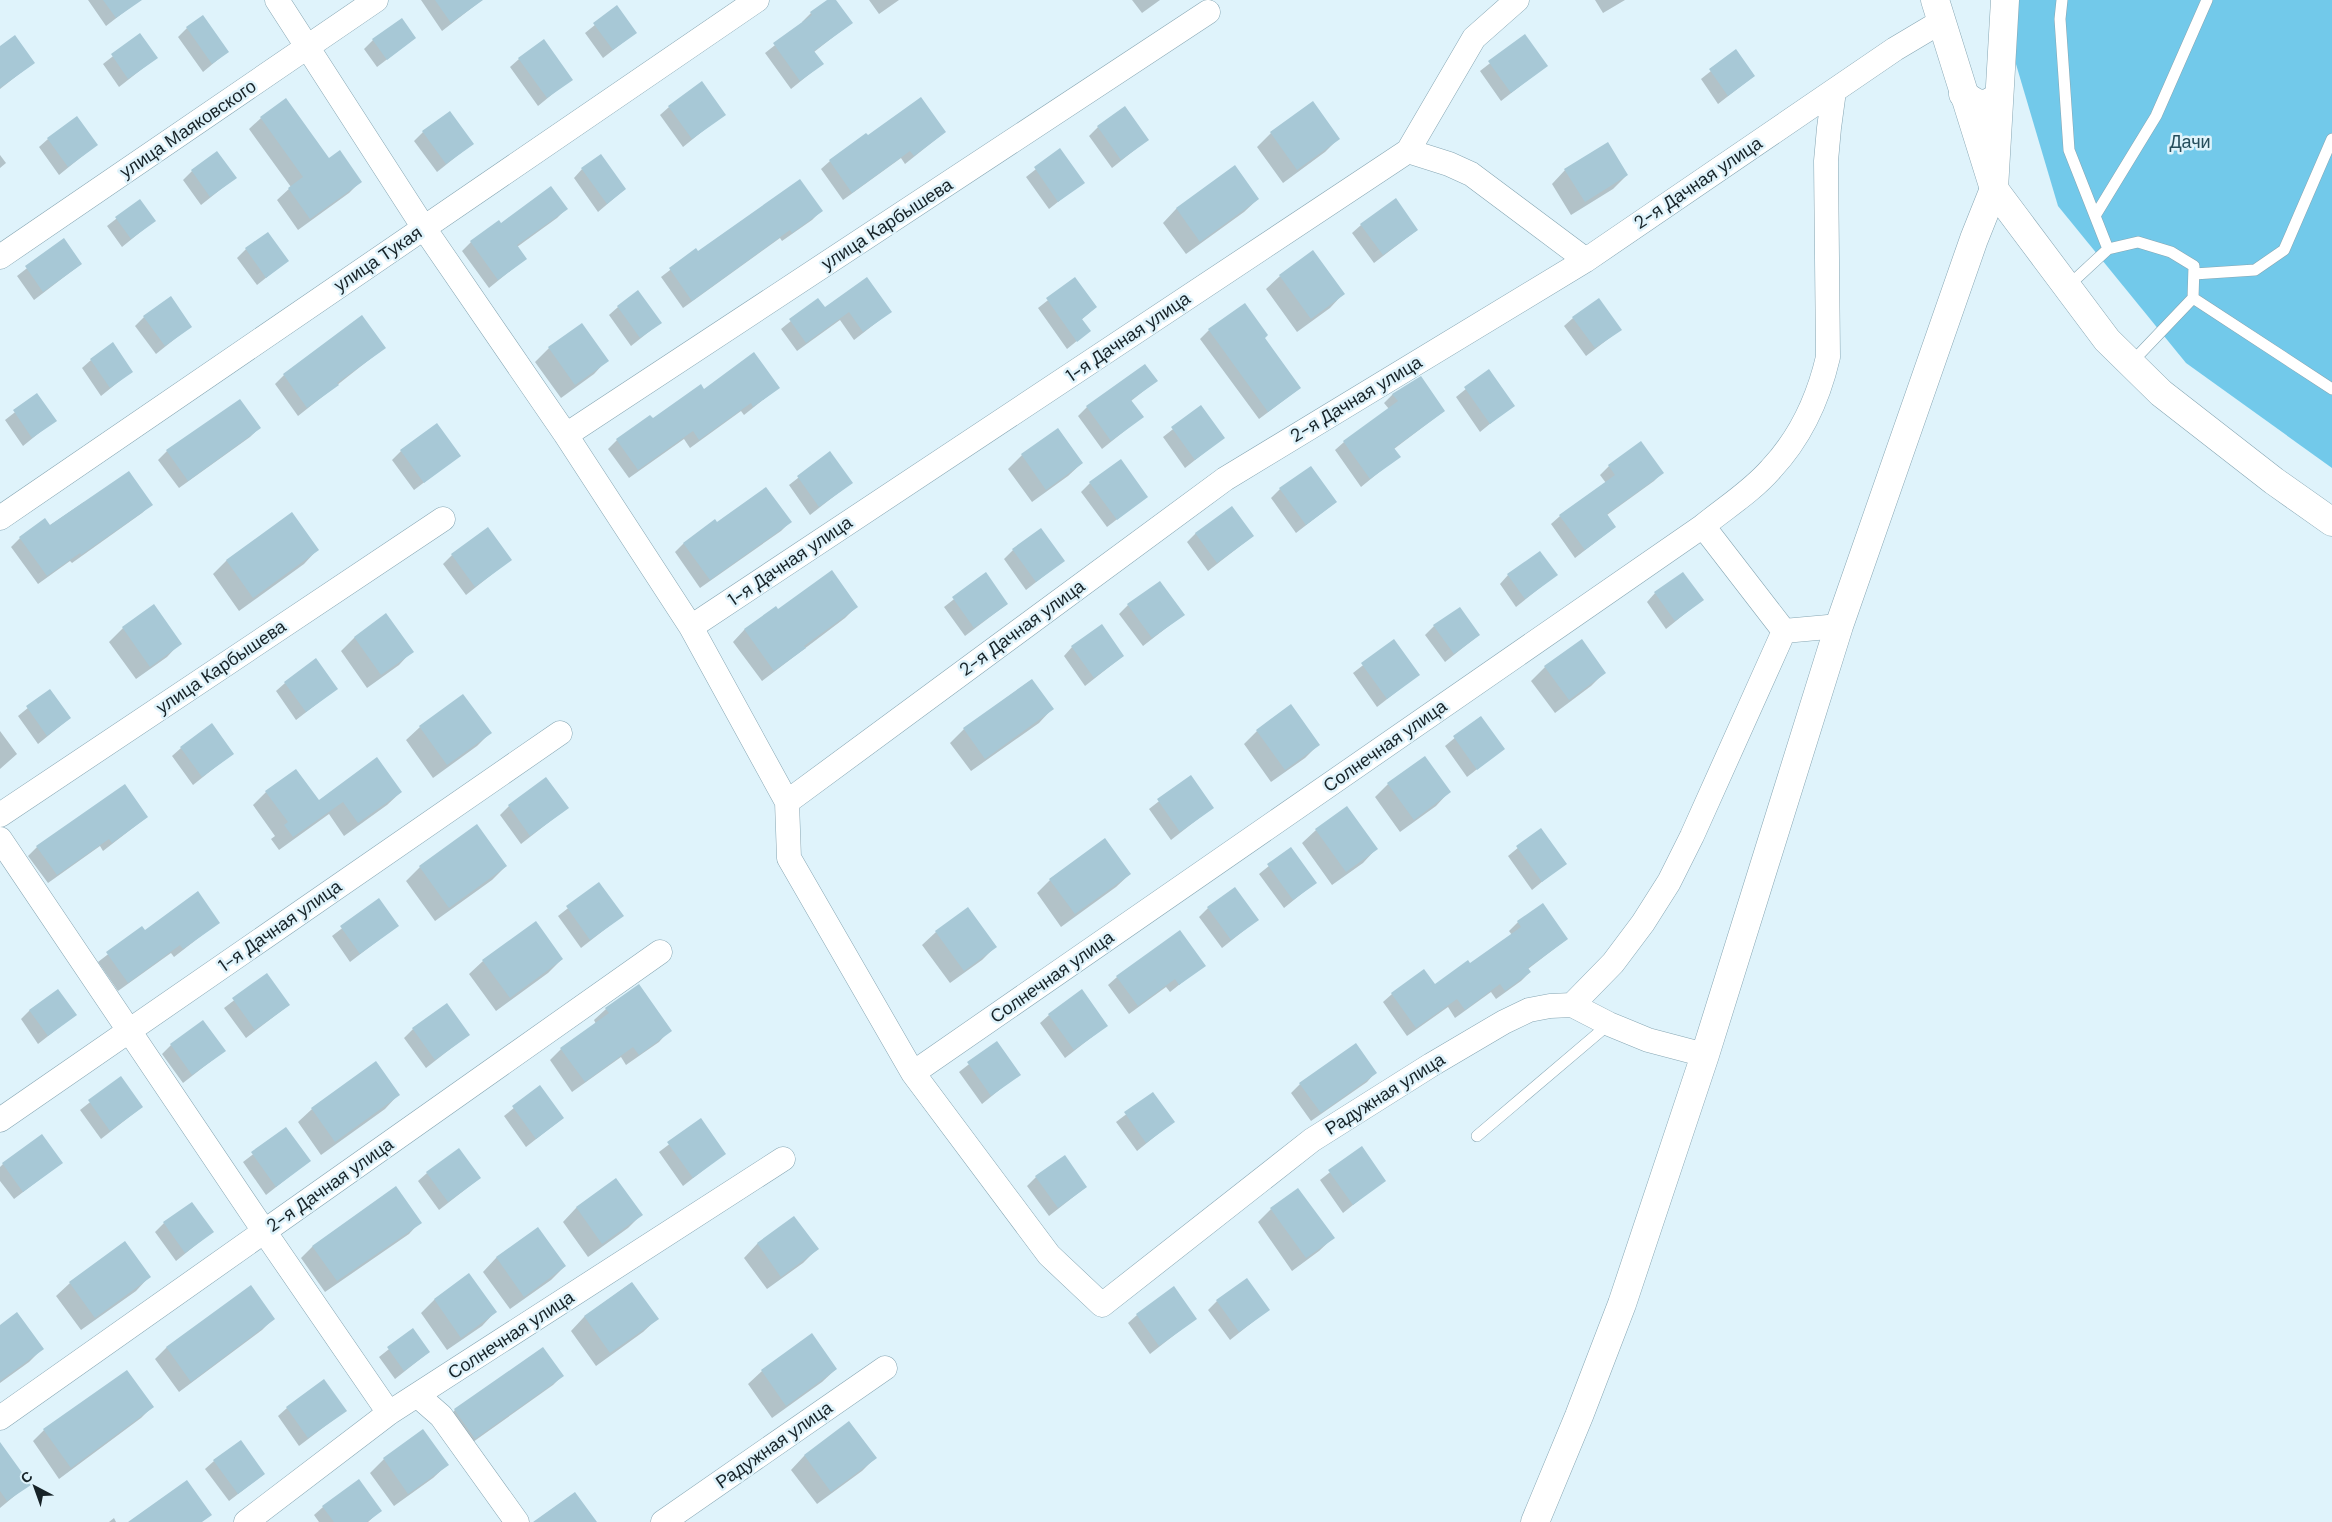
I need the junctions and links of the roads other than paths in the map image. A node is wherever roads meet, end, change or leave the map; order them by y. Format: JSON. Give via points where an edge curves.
{"nodes":[{"id":1,"x":277,"y":0,"type":"edge"},
{"id":2,"x":376,"y":0,"type":"edge"},
{"id":3,"x":757,"y":0,"type":"edge"},
{"id":4,"x":1517,"y":0,"type":"edge"},
{"id":5,"x":2005,"y":0,"type":"edge"},
{"id":6,"x":2062,"y":0,"type":"edge"},
{"id":7,"x":2207,"y":0,"type":"edge"},
{"id":8,"x":1939,"y":10,"type":"edge"},
{"id":9,"x":1208,"y":12,"type":"dead end"},
{"id":10,"x":308,"y":47,"type":"junction"},
{"id":11,"x":1834,"y":91,"type":"junction"},
{"id":12,"x":1963,"y":94,"type":"junction"},
{"id":13,"x":1999,"y":96,"type":"junction"},
{"id":14,"x":2332,"y":139,"type":"edge"},
{"id":15,"x":1408,"y":151,"type":"junction"},
{"id":16,"x":1994,"y":189,"type":"junction"},
{"id":17,"x":2095,"y":216,"type":"junction"},
{"id":18,"x":424,"y":228,"type":"junction"},
{"id":19,"x":2108,"y":249,"type":"junction"},
{"id":20,"x":0,"y":257,"type":"edge"},
{"id":21,"x":1586,"y":260,"type":"junction"},
{"id":22,"x":2194,"y":274,"type":"junction"},
{"id":23,"x":2067,"y":286,"type":"junction"},
{"id":24,"x":2193,"y":298,"type":"junction"},
{"id":25,"x":2131,"y":363,"type":"junction"},
{"id":26,"x":2332,"y":389,"type":"edge"},
{"id":27,"x":566,"y":435,"type":"junction"},
{"id":28,"x":0,"y":518,"type":"edge"},
{"id":29,"x":443,"y":519,"type":"dead end"},
{"id":30,"x":2332,"y":522,"type":"edge"},
{"id":31,"x":1703,"y":526,"type":"junction"},
{"id":32,"x":1839,"y":626,"type":"junction"},
{"id":33,"x":691,"y":627,"type":"junction"},
{"id":34,"x":1784,"y":631,"type":"junction"},
{"id":35,"x":560,"y":733,"type":"dead end"},
{"id":36,"x":787,"y":802,"type":"junction"},
{"id":37,"x":0,"y":815,"type":"edge"},
{"id":38,"x":0,"y":839,"type":"edge"},
{"id":39,"x":660,"y":952,"type":"dead end"},
{"id":40,"x":1572,"y":1005,"type":"junction"},
{"id":41,"x":1609,"y":1024,"type":"junction"},
{"id":42,"x":128,"y":1031,"type":"junction"},
{"id":43,"x":1705,"y":1055,"type":"junction"},
{"id":44,"x":913,"y":1074,"type":"junction"},
{"id":45,"x":0,"y":1120,"type":"edge"},
{"id":46,"x":1477,"y":1136,"type":"dead end"},
{"id":47,"x":784,"y":1159,"type":"dead end"},
{"id":48,"x":264,"y":1231,"type":"junction"},
{"id":49,"x":884,"y":1368,"type":"dead end"},
{"id":50,"x":417,"y":1395,"type":"junction"},
{"id":51,"x":389,"y":1413,"type":"junction"},
{"id":52,"x":0,"y":1418,"type":"edge"},
{"id":53,"x":246,"y":1522,"type":"edge"},
{"id":54,"x":517,"y":1522,"type":"edge"},
{"id":55,"x":663,"y":1522,"type":"edge"},
{"id":56,"x":1535,"y":1522,"type":"edge"}],
"edges":[{"from":1,"to":10,"type":"street"},
{"from":2,"to":10,"type":"street","name":"улица Маяковского"},
{"from":3,"to":18,"type":"street","name":"улица Тукая"},
{"from":4,"to":15,"type":"street","name":"1-я Дачная улица","via":[[1474,38]]},
{"from":5,"to":13,"type":"main road"},
{"from":6,"to":17,"type":"lane","via":[[2060,19],[2069,150]]},
{"from":7,"to":17,"type":"lane","via":[[2156,116]]},
{"from":8,"to":11,"type":"street","name":"2-я Дачная улица","via":[[1895,49]]},
{"from":8,"to":12,"type":"main road"},
{"from":9,"to":27,"type":"street","name":"улица Карбышева"},
{"from":10,"to":18,"type":"street"},
{"from":10,"to":20,"type":"street","name":"улица Маяковского"},
{"from":11,"to":21,"type":"street","name":"2-я Дачная улица"},
{"from":11,"to":31,"type":"street","name":"Солнечная улица","via":[[1826,161],[1828,357],[1822,382],[1813,408],[1798,435],[1770,470]]},
{"from":12,"to":13,"type":"main road","via":[[1976,104],[1989,103]]},
{"from":12,"to":16,"type":"main road"},
{"from":13,"to":16,"type":"main road"},
{"from":14,"to":22,"type":"lane","via":[[2284,250],[2255,270]]},
{"from":15,"to":21,"type":"street","via":[[1440,160],[1471,174]]},
{"from":15,"to":33,"type":"street","name":"1-я Дачная улица"},
{"from":16,"to":23,"type":"main road"},
{"from":16,"to":32,"type":"main road"},
{"from":17,"to":19,"type":"lane"},
{"from":18,"to":27,"type":"street"},
{"from":18,"to":28,"type":"street","name":"улица Тукая"},
{"from":19,"to":22,"type":"lane","via":[[2138,242],[2171,252],[2194,266]]},
{"from":19,"to":23,"type":"lane"},
{"from":21,"to":36,"type":"street","name":"2-я Дачная улица","via":[[1225,479]]},
{"from":22,"to":24,"type":"lane"},
{"from":23,"to":25,"type":"main road","via":[[2107,340]]},
{"from":24,"to":25,"type":"lane"},
{"from":24,"to":26,"type":"lane"},
{"from":25,"to":30,"type":"main road","via":[[2161,393],[2217,438]]},
{"from":27,"to":33,"type":"street"},
{"from":29,"to":37,"type":"street","name":"улица Карбышева"},
{"from":31,"to":34,"type":"street"},
{"from":31,"to":44,"type":"street","name":"Солнечная улица"},
{"from":32,"to":34,"type":"street"},
{"from":32,"to":43,"type":"main road"},
{"from":33,"to":36,"type":"street"},
{"from":34,"to":40,"type":"street","via":[[1669,882],[1644,923],[1613,963]]},
{"from":35,"to":42,"type":"street","name":"1-я Дачная улица"},
{"from":36,"to":44,"type":"street","via":[[789,858]]},
{"from":38,"to":42,"type":"street"},
{"from":39,"to":48,"type":"street","name":"2-я Дачная улица"},
{"from":40,"to":41,"type":"street"},
{"from":40,"to":44,"type":"street","name":"Радужная улица","via":[[1530,1010],[1504,1022],[1312,1140],[1102,1305],[1049,1255]]},
{"from":41,"to":43,"type":"street","via":[[1648,1040]]},
{"from":41,"to":46,"type":"lane"},
{"from":42,"to":45,"type":"street","name":"1-я Дачная улица"},
{"from":42,"to":48,"type":"street"},
{"from":43,"to":56,"type":"main road","via":[[1622,1304]]},
{"from":47,"to":50,"type":"street","name":"Солнечная улица"},
{"from":48,"to":51,"type":"street"},
{"from":48,"to":52,"type":"street","name":"2-я Дачная улица"},
{"from":49,"to":55,"type":"street","name":"Радужная улица"},
{"from":50,"to":51,"type":"street","name":"Солнечная улица"},
{"from":50,"to":54,"type":"street","via":[[441,1416]]},
{"from":51,"to":53,"type":"street","name":"Солнечная улица"}]}
